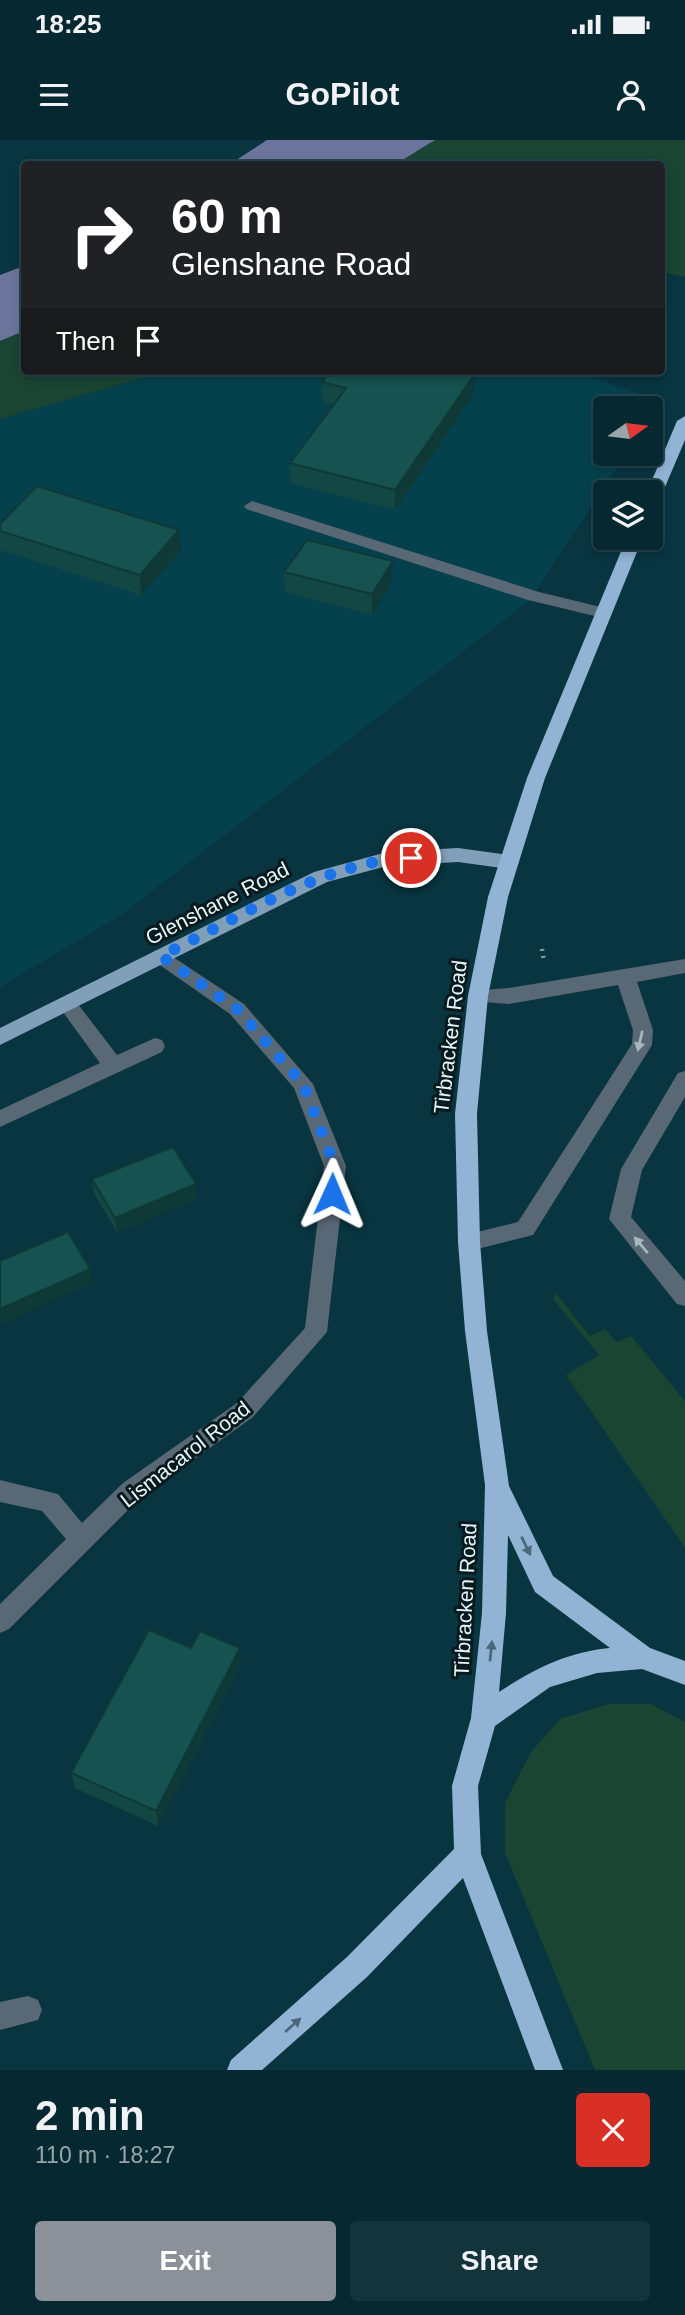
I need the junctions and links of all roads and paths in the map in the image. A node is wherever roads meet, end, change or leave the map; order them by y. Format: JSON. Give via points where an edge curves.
{"nodes":[{"id":1,"x":685,"y":421,"type":"edge"},
{"id":2,"x":660,"y":480,"type":"edge"},
{"id":3,"x":252,"y":506,"type":"dead end"},
{"id":4,"x":630,"y":550,"type":"edge"},
{"id":5,"x":603,"y":613,"type":"junction"},
{"id":6,"x":509,"y":862,"type":"junction"},
{"id":7,"x":161,"y":956,"type":"junction"},
{"id":8,"x":685,"y":967,"type":"edge"},
{"id":9,"x":625,"y":976,"type":"junction"},
{"id":10,"x":478,"y":996,"type":"junction"},
{"id":11,"x":66,"y":1004,"type":"junction"},
{"id":12,"x":0,"y":1037,"type":"edge"},
{"id":13,"x":155,"y":1046,"type":"dead end"},
{"id":14,"x":114,"y":1066,"type":"junction"},
{"id":15,"x":685,"y":1079,"type":"edge"},
{"id":16,"x":0,"y":1119,"type":"edge"},
{"id":17,"x":469,"y":1242,"type":"junction"},
{"id":18,"x":685,"y":1297,"type":"edge"},
{"id":19,"x":496,"y":1485,"type":"junction"},
{"id":20,"x":0,"y":1491,"type":"edge"},
{"id":21,"x":82,"y":1540,"type":"junction"},
{"id":22,"x":0,"y":1621,"type":"edge"},
{"id":23,"x":642,"y":1657,"type":"junction"},
{"id":24,"x":685,"y":1672,"type":"edge"},
{"id":25,"x":484,"y":1718,"type":"junction"},
{"id":26,"x":468,"y":1854,"type":"junction"},
{"id":27,"x":28,"y":2010,"type":"dead end"},
{"id":28,"x":0,"y":2016,"type":"edge"},
{"id":29,"x":241,"y":2070,"type":"edge"},
{"id":30,"x":549,"y":2070,"type":"edge"}],
"edges":[{"from":1,"to":2,"type":"highway"},
{"from":3,"to":5,"type":"street","via":[[534,596]]},
{"from":4,"to":5,"type":"highway"},
{"from":5,"to":6,"type":"highway","name":"Tirbracken Road","via":[[536,778]]},
{"from":6,"to":7,"type":"main road","name":"Glenshane Road","via":[[458,855],[387,859],[320,877]]},
{"from":6,"to":10,"type":"highway","name":"Tirbracken Road"},
{"from":7,"to":11,"type":"main road","name":"Glenshane Road"},
{"from":7,"to":21,"type":"street","name":"Lismacarol Road","via":[[237,1009],[303,1084],[335,1166],[316,1332],[245,1410],[131,1490]]},
{"from":8,"to":9,"type":"street"},
{"from":9,"to":10,"type":"street","via":[[509,996]]},
{"from":9,"to":17,"type":"street","one_way":true,"via":[[643,1030],[642,1045],[525,1229]]},
{"from":10,"to":17,"type":"highway","name":"Tirbracken Road","via":[[466,1114]]},
{"from":11,"to":12,"type":"main road","name":"Glenshane Road"},
{"from":11,"to":14,"type":"street"},
{"from":13,"to":14,"type":"street"},
{"from":14,"to":16,"type":"street"},
{"from":18,"to":15,"type":"street","one_way":true,"via":[[620,1220],[632,1170]]},
{"from":17,"to":19,"type":"highway","name":"Tirbracken Road"},
{"from":19,"to":23,"type":"highway","name":"Tirbracken Road","one_way":true,"via":[[544,1584]]},
{"from":25,"to":19,"type":"highway","name":"Tirbracken Road","one_way":true,"via":[[494,1613]]},
{"from":20,"to":21,"type":"street","via":[[49,1502]]},
{"from":21,"to":22,"type":"street","name":"Lismacarol Road"},
{"from":23,"to":24,"type":"highway"},
{"from":23,"to":25,"type":"highway","via":[[597,1661],[543,1677]]},
{"from":25,"to":26,"type":"highway","name":"Tirbracken Road","via":[[466,1786]]},
{"from":29,"to":26,"type":"highway","one_way":true,"via":[[357,1967]]},
{"from":26,"to":30,"type":"highway","name":"Tirbracken Road"},
{"from":27,"to":28,"type":"street"}]}
